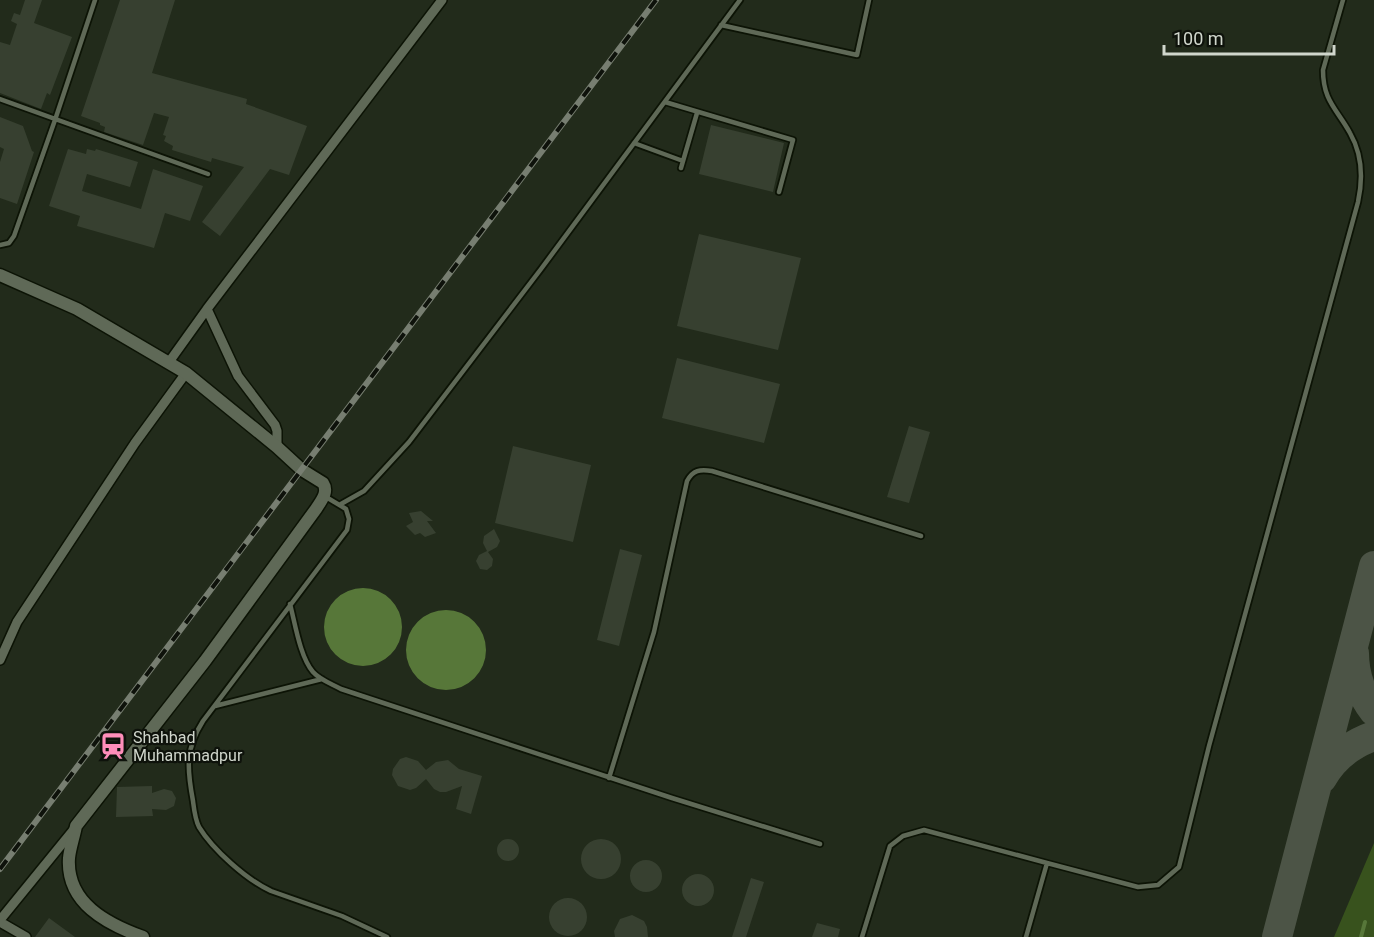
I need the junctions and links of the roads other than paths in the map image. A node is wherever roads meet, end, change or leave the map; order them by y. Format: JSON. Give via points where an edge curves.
{"nodes":[{"id":1,"x":94,"y":0,"type":"edge"},
{"id":2,"x":442,"y":0,"type":"edge"},
{"id":3,"x":740,"y":0,"type":"edge"},
{"id":4,"x":869,"y":0,"type":"edge"},
{"id":5,"x":1343,"y":0,"type":"edge"},
{"id":6,"x":721,"y":25,"type":"junction"},
{"id":7,"x":0,"y":99,"type":"edge"},
{"id":8,"x":665,"y":102,"type":"junction"},
{"id":9,"x":697,"y":113,"type":"junction"},
{"id":10,"x":55,"y":120,"type":"junction"},
{"id":11,"x":634,"y":143,"type":"junction"},
{"id":12,"x":683,"y":161,"type":"junction"},
{"id":13,"x":681,"y":168,"type":"dead end"},
{"id":14,"x":208,"y":174,"type":"dead end"},
{"id":15,"x":779,"y":192,"type":"dead end"},
{"id":16,"x":0,"y":245,"type":"edge"},
{"id":17,"x":0,"y":275,"type":"edge"},
{"id":18,"x":207,"y":309,"type":"junction"},
{"id":19,"x":169,"y":362,"type":"junction"},
{"id":20,"x":186,"y":373,"type":"junction"},
{"id":21,"x":277,"y":447,"type":"junction"},
{"id":22,"x":324,"y":496,"type":"junction"},
{"id":23,"x":341,"y":504,"type":"junction"},
{"id":24,"x":921,"y":536,"type":"dead end"},
{"id":25,"x":290,"y":604,"type":"junction"},
{"id":26,"x":0,"y":660,"type":"edge"},
{"id":27,"x":322,"y":679,"type":"junction"},
{"id":28,"x":215,"y":706,"type":"junction"},
{"id":29,"x":609,"y":778,"type":"junction"},
{"id":30,"x":76,"y":826,"type":"junction"},
{"id":31,"x":820,"y":844,"type":"dead end"},
{"id":32,"x":1047,"y":863,"type":"junction"},
{"id":33,"x":0,"y":921,"type":"edge"},
{"id":34,"x":26,"y":937,"type":"edge"},
{"id":35,"x":143,"y":937,"type":"edge"},
{"id":36,"x":387,"y":937,"type":"edge"},
{"id":37,"x":862,"y":937,"type":"edge"},
{"id":38,"x":1026,"y":937,"type":"edge"}],
"edges":[{"from":1,"to":10,"type":"lane"},
{"from":2,"to":18,"type":"street"},
{"from":3,"to":6,"type":"lane"},
{"from":4,"to":6,"type":"lane","via":[[857,55]]},
{"from":5,"to":32,"type":"lane","via":[[1323,80],[1330,105],[1356,146],[1361,171],[1358,202],[1179,867],[1158,885],[1138,887]]},
{"from":6,"to":8,"type":"lane"},
{"from":7,"to":10,"type":"lane"},
{"from":8,"to":9,"type":"lane"},
{"from":8,"to":11,"type":"lane"},
{"from":9,"to":12,"type":"lane"},
{"from":9,"to":15,"type":"lane","via":[[794,140]]},
{"from":10,"to":14,"type":"lane"},
{"from":10,"to":16,"type":"lane","via":[[14,236],[9,243]]},
{"from":11,"to":12,"type":"lane"},
{"from":11,"to":23,"type":"lane","via":[[409,442],[364,491]]},
{"from":12,"to":13,"type":"lane"},
{"from":17,"to":19,"type":"street","via":[[77,309]]},
{"from":18,"to":19,"type":"street"},
{"from":18,"to":21,"type":"street","via":[[238,376],[275,425]]},
{"from":19,"to":20,"type":"street"},
{"from":20,"to":21,"type":"street"},
{"from":20,"to":26,"type":"street","via":[[17,622]]},
{"from":21,"to":22,"type":"street","via":[[323,483]]},
{"from":22,"to":23,"type":"lane"},
{"from":22,"to":30,"type":"street","via":[[205,661]]},
{"from":23,"to":25,"type":"lane","via":[[348,513],[347,530]]},
{"from":24,"to":29,"type":"lane","via":[[712,471],[691,474],[654,632]]},
{"from":25,"to":27,"type":"lane","via":[[306,662]]},
{"from":25,"to":28,"type":"lane"},
{"from":27,"to":28,"type":"lane"},
{"from":27,"to":29,"type":"lane","via":[[349,692]]},
{"from":28,"to":36,"type":"lane","via":[[200,726],[187,764],[200,828],[232,865],[261,887]]},
{"from":29,"to":31,"type":"lane"},
{"from":30,"to":33,"type":"street"},
{"from":30,"to":35,"type":"street","via":[[69,866],[70,878],[81,899],[104,920]]},
{"from":32,"to":37,"type":"lane","via":[[924,830],[903,836],[890,846]]},
{"from":32,"to":38,"type":"lane"},
{"from":33,"to":34,"type":"street"}]}
